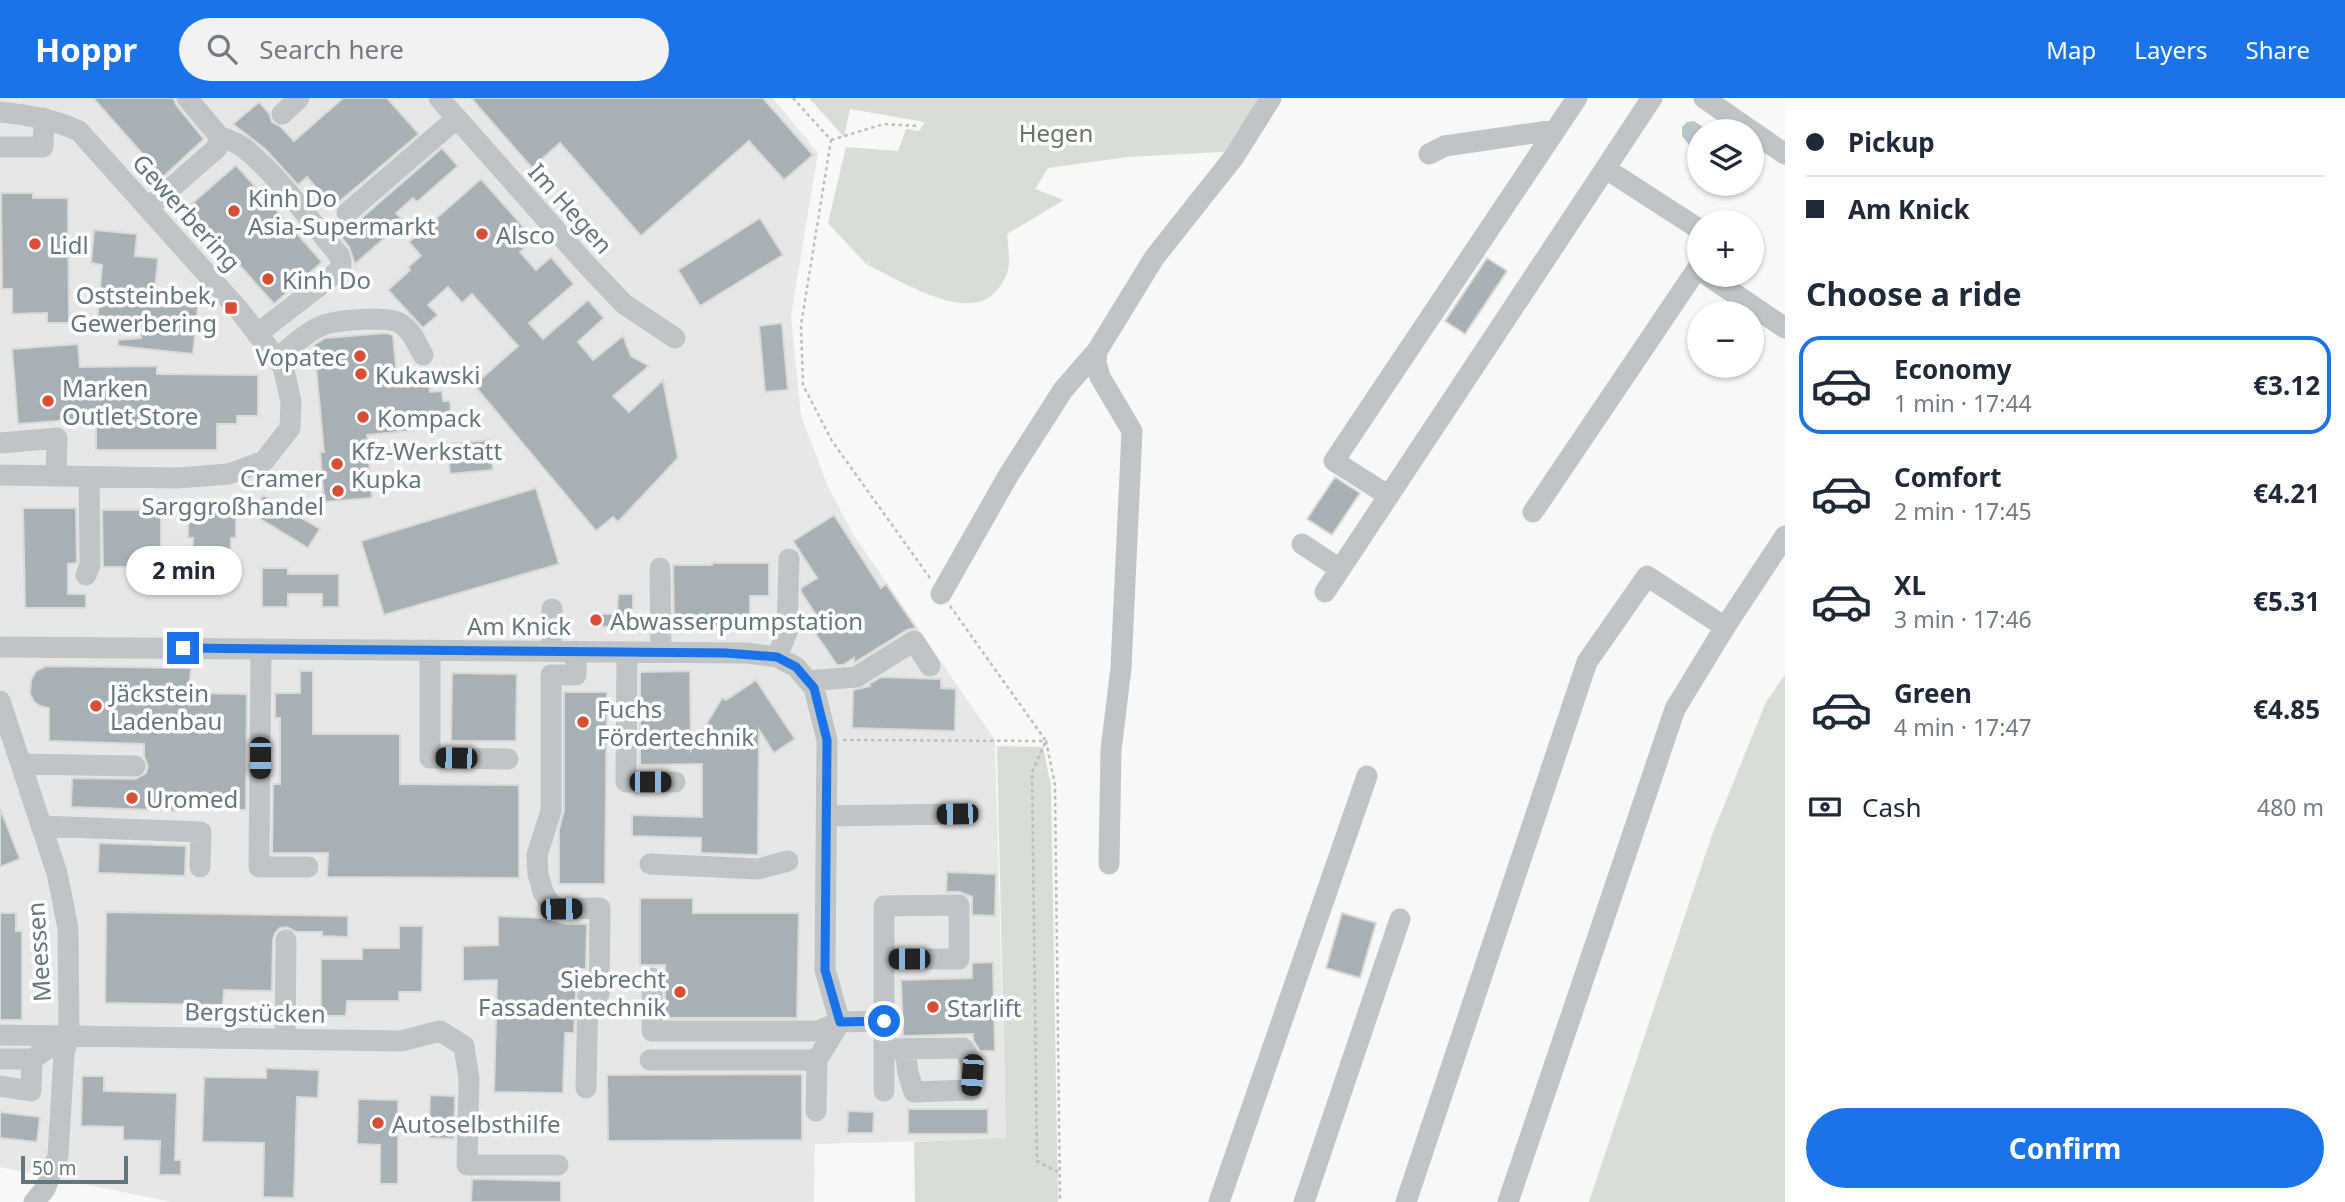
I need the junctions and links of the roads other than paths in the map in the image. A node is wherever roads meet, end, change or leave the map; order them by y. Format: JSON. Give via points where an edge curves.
{"nodes":[{"id":1,"x":187,"y":98,"type":"edge"},
{"id":2,"x":299,"y":98,"type":"edge"},
{"id":3,"x":439,"y":98,"type":"edge"},
{"id":4,"x":1271,"y":98,"type":"edge"},
{"id":5,"x":1577,"y":98,"type":"edge"},
{"id":6,"x":1652,"y":98,"type":"edge"},
{"id":7,"x":1704,"y":98,"type":"edge"},
{"id":8,"x":39,"y":111,"type":"edge"},
{"id":9,"x":0,"y":112,"type":"edge"},
{"id":10,"x":282,"y":114,"type":"dead end"},
{"id":11,"x":457,"y":118,"type":"junction"},
{"id":12,"x":1555,"y":130,"type":"junction"},
{"id":13,"x":219,"y":136,"type":"junction"},
{"id":14,"x":0,"y":146,"type":"edge"},
{"id":15,"x":1429,"y":154,"type":"dead end"},
{"id":16,"x":1785,"y":154,"type":"edge"},
{"id":17,"x":1606,"y":169,"type":"junction"},
{"id":18,"x":148,"y":208,"type":"junction"},
{"id":19,"x":347,"y":213,"type":"dead end"},
{"id":20,"x":1687,"y":221,"type":"edge"},
{"id":21,"x":1689,"y":287,"type":"edge"},
{"id":22,"x":1726,"y":287,"type":"edge"},
{"id":23,"x":1785,"y":328,"type":"edge"},
{"id":24,"x":257,"y":334,"type":"junction"},
{"id":25,"x":675,"y":338,"type":"dead end"},
{"id":26,"x":1097,"y":351,"type":"junction"},
{"id":27,"x":423,"y":355,"type":"dead end"},
{"id":28,"x":277,"y":359,"type":"junction"},
{"id":29,"x":0,"y":443,"type":"edge"},
{"id":30,"x":0,"y":475,"type":"edge"},
{"id":31,"x":56,"y":476,"type":"junction"},
{"id":32,"x":89,"y":477,"type":"junction"},
{"id":33,"x":1389,"y":496,"type":"junction"},
{"id":34,"x":1533,"y":512,"type":"dead end"},
{"id":35,"x":1785,"y":537,"type":"edge"},
{"id":36,"x":1302,"y":544,"type":"dead end"},
{"id":37,"x":789,"y":559,"type":"dead end"},
{"id":38,"x":660,"y":568,"type":"dead end"},
{"id":39,"x":1340,"y":569,"type":"junction"},
{"id":40,"x":86,"y":575,"type":"dead end"},
{"id":41,"x":1325,"y":593,"type":"dead end"},
{"id":42,"x":941,"y":594,"type":"road end"},
{"id":43,"x":552,"y":609,"type":"dead end"},
{"id":44,"x":1725,"y":626,"type":"junction"},
{"id":45,"x":0,"y":647,"type":"edge"},
{"id":46,"x":261,"y":649,"type":"junction"},
{"id":47,"x":430,"y":650,"type":"junction"},
{"id":48,"x":552,"y":651,"type":"junction"},
{"id":49,"x":576,"y":651,"type":"junction"},
{"id":50,"x":626,"y":652,"type":"junction"},
{"id":51,"x":661,"y":652,"type":"junction"},
{"id":52,"x":777,"y":657,"type":"junction"},
{"id":53,"x":930,"y":666,"type":"dead end"},
{"id":54,"x":808,"y":681,"type":"junction"},
{"id":55,"x":1,"y":706,"type":"edge"},
{"id":56,"x":6,"y":742,"type":"edge"},
{"id":57,"x":508,"y":759,"type":"dead end"},
{"id":58,"x":20,"y":764,"type":"junction"},
{"id":59,"x":135,"y":766,"type":"dead end"},
{"id":60,"x":1367,"y":776,"type":"dead end"},
{"id":61,"x":675,"y":782,"type":"dead end"},
{"id":62,"x":957,"y":814,"type":"dead end"},
{"id":63,"x":826,"y":816,"type":"junction"},
{"id":64,"x":41,"y":826,"type":"junction"},
{"id":65,"x":788,"y":861,"type":"dead end"},
{"id":66,"x":650,"y":864,"type":"dead end"},
{"id":67,"x":1109,"y":864,"type":"dead end"},
{"id":68,"x":200,"y":867,"type":"dead end"},
{"id":69,"x":308,"y":867,"type":"dead end"},
{"id":70,"x":1400,"y":919,"type":"dead end"},
{"id":71,"x":286,"y":940,"type":"dead end"},
{"id":72,"x":884,"y":959,"type":"dead end"},
{"id":73,"x":652,"y":978,"type":"dead end"},
{"id":74,"x":884,"y":1021,"type":"junction"},
{"id":75,"x":840,"y":1022,"type":"junction"},
{"id":76,"x":0,"y":1035,"type":"edge"},
{"id":77,"x":69,"y":1035,"type":"junction"},
{"id":78,"x":285,"y":1039,"type":"junction"},
{"id":79,"x":0,"y":1059,"type":"edge"},
{"id":80,"x":32,"y":1059,"type":"junction"},
{"id":81,"x":650,"y":1060,"type":"dead end"},
{"id":82,"x":817,"y":1060,"type":"junction"},
{"id":83,"x":0,"y":1086,"type":"edge"},
{"id":84,"x":586,"y":1088,"type":"dead end"},
{"id":85,"x":884,"y":1091,"type":"dead end"},
{"id":86,"x":816,"y":1111,"type":"dead end"},
{"id":87,"x":558,"y":1166,"type":"dead end"},
{"id":88,"x":34,"y":1202,"type":"edge"},
{"id":89,"x":1219,"y":1202,"type":"edge"},
{"id":90,"x":1304,"y":1202,"type":"edge"},
{"id":91,"x":1406,"y":1202,"type":"edge"},
{"id":92,"x":1508,"y":1202,"type":"edge"}],
"edges":[{"from":1,"to":13,"type":"street"},
{"from":2,"to":10,"type":"street"},
{"from":3,"to":11,"type":"street","name":"Im Hegen"},
{"from":4,"to":26,"type":"street","via":[[1234,156],[1154,258]]},
{"from":5,"to":12,"type":"street"},
{"from":6,"to":17,"type":"street"},
{"from":7,"to":16,"type":"street"},
{"from":8,"to":9,"type":"street","name":"Gewerbering"},
{"from":8,"to":14,"type":"street","via":[[43,147]]},
{"from":8,"to":18,"type":"street","name":"Gewerbering","via":[[79,131]]},
{"from":11,"to":19,"type":"street"},
{"from":11,"to":25,"type":"street","name":"Im Hegen","via":[[624,304]]},
{"from":12,"to":15,"type":"street","via":[[1445,146]]},
{"from":12,"to":33,"type":"street","via":[[1334,461]]},
{"from":13,"to":18,"type":"street","via":[[217,148]]},
{"from":13,"to":24,"type":"street","via":[[245,149],[341,262],[341,269]]},
{"from":17,"to":20,"type":"street"},
{"from":17,"to":33,"type":"street"},
{"from":18,"to":24,"type":"street","name":"Gewerbering"},
{"from":21,"to":34,"type":"street"},
{"from":22,"to":23,"type":"street"},
{"from":24,"to":28,"type":"street","name":"Gewerbering"},
{"from":26,"to":42,"type":"street","via":[[1056,401]]},
{"from":26,"to":67,"type":"street","via":[[1100,377],[1132,431],[1121,668],[1111,750]]},
{"from":27,"to":28,"type":"street","via":[[409,330],[398,321],[373,320],[323,324]]},
{"from":28,"to":32,"type":"street","name":"Gewerbering","via":[[284,367],[291,401],[290,428],[264,461],[229,474]]},
{"from":29,"to":31,"type":"street","via":[[57,438]]},
{"from":30,"to":31,"type":"street","name":"Gewerbering"},
{"from":31,"to":32,"type":"street","name":"Gewerbering"},
{"from":32,"to":40,"type":"street","via":[[90,565]]},
{"from":33,"to":39,"type":"street"},
{"from":35,"to":44,"type":"street"},
{"from":36,"to":39,"type":"street"},
{"from":37,"to":52,"type":"street","via":[[788,632]]},
{"from":38,"to":51,"type":"street"},
{"from":39,"to":41,"type":"street"},
{"from":43,"to":48,"type":"street"},
{"from":44,"to":91,"type":"street","via":[[1647,576],[1587,662]]},
{"from":44,"to":92,"type":"street","via":[[1675,709]]},
{"from":45,"to":46,"type":"street","name":"Am Knick"},
{"from":46,"to":47,"type":"street","name":"Am Knick"},
{"from":46,"to":69,"type":"street","via":[[259,867]]},
{"from":47,"to":48,"type":"street","name":"Am Knick"},
{"from":47,"to":57,"type":"street","via":[[431,767]]},
{"from":48,"to":49,"type":"street","name":"Am Knick"},
{"from":49,"to":50,"type":"street","name":"Am Knick"},
{"from":49,"to":84,"type":"street","via":[[576,675],[551,675],[551,811],[537,855],[543,892],[551,905],[600,908],[599,994],[588,994]]},
{"from":50,"to":51,"type":"street","name":"Am Knick"},
{"from":50,"to":61,"type":"street","via":[[626,782]]},
{"from":51,"to":52,"type":"street","name":"Am Knick"},
{"from":52,"to":54,"type":"street","name":"Am Knick","via":[[796,667]]},
{"from":53,"to":54,"type":"street","via":[[914,641],[856,677]]},
{"from":54,"to":63,"type":"street","name":"Am Knick","via":[[814,688],[827,740]]},
{"from":55,"to":56,"type":"street","name":"Meessen"},
{"from":56,"to":58,"type":"street","name":"Meessen"},
{"from":58,"to":59,"type":"street"},
{"from":58,"to":64,"type":"street","name":"Meessen"},
{"from":60,"to":89,"type":"street"},
{"from":62,"to":63,"type":"street"},
{"from":63,"to":75,"type":"street","name":"Am Knick","via":[[825,970]]},
{"from":64,"to":68,"type":"street","via":[[201,832]]},
{"from":64,"to":77,"type":"street","name":"Meessen","via":[[68,928]]},
{"from":65,"to":66,"type":"street","via":[[758,869]]},
{"from":70,"to":90,"type":"street"},
{"from":71,"to":78,"type":"street"},
{"from":72,"to":74,"type":"street"},
{"from":73,"to":75,"type":"street","via":[[652,1031],[818,1031]]},
{"from":74,"to":75,"type":"street"},
{"from":74,"to":85,"type":"street","via":[[895,1049]]},
{"from":75,"to":82,"type":"street"},
{"from":76,"to":77,"type":"street","name":"Bergstücken"},
{"from":77,"to":78,"type":"street","name":"Bergstücken"},
{"from":77,"to":80,"type":"street"},
{"from":77,"to":88,"type":"street","name":"Meessen","via":[[58,1156],[46,1189]]},
{"from":78,"to":87,"type":"street","name":"Bergstücken","via":[[401,1041],[440,1031],[464,1046],[469,1079],[467,1165]]},
{"from":79,"to":80,"type":"street"},
{"from":80,"to":83,"type":"street","via":[[31,1091]]},
{"from":81,"to":82,"type":"street"},
{"from":82,"to":86,"type":"street"}]}
